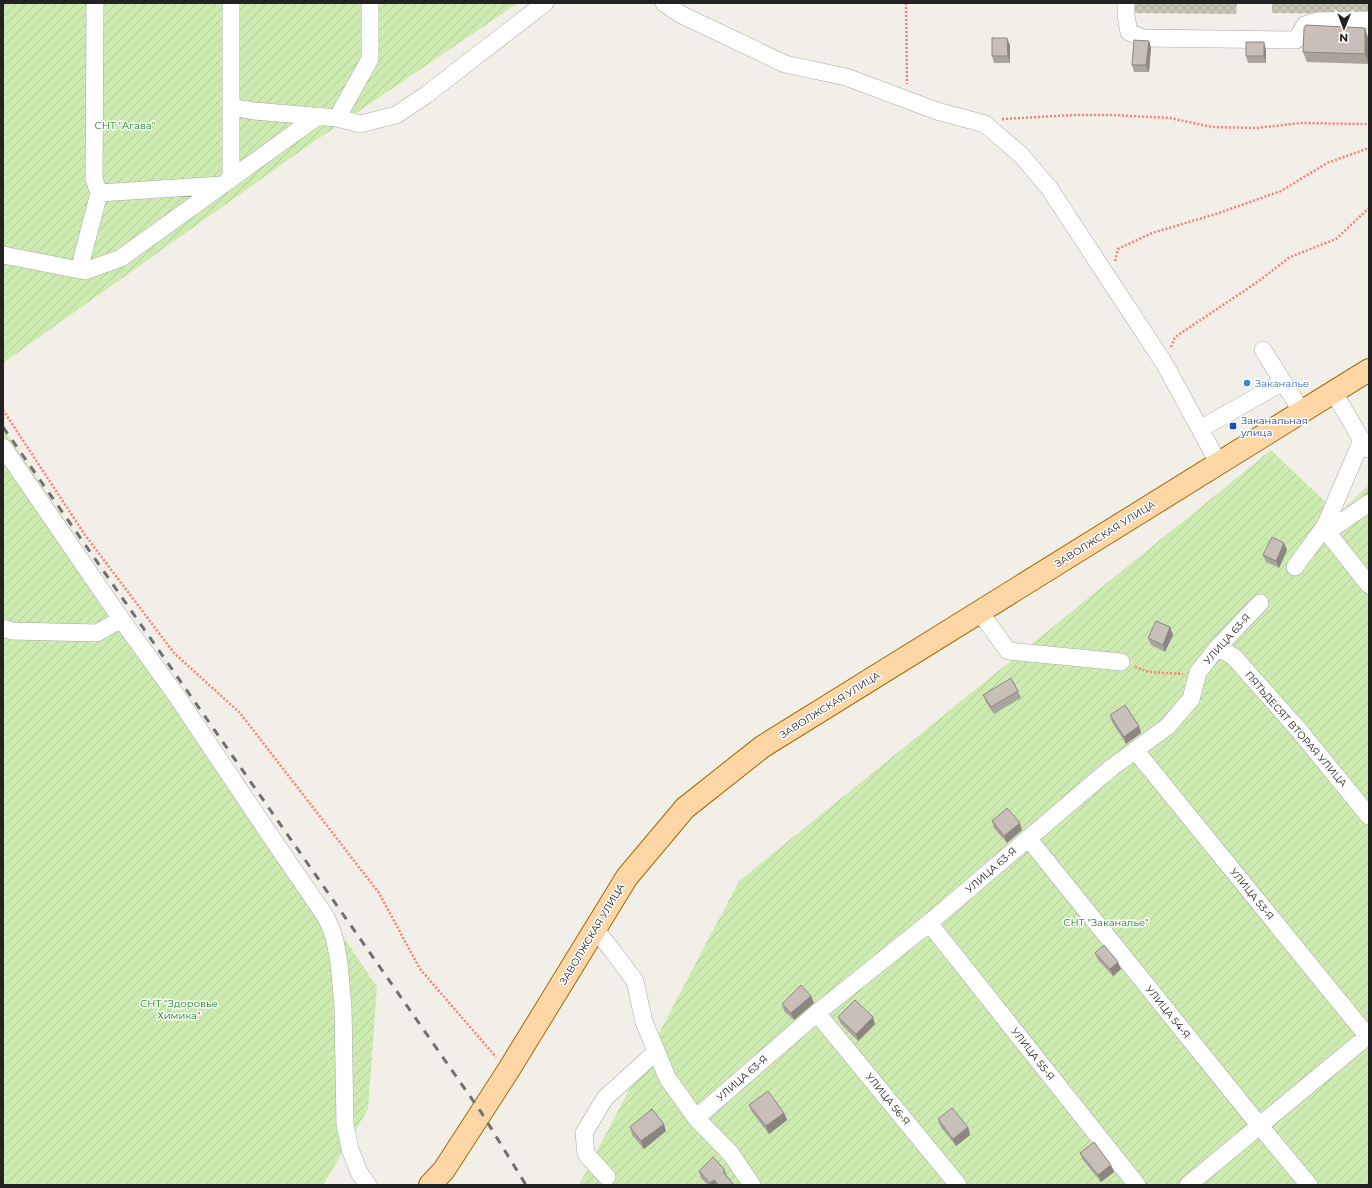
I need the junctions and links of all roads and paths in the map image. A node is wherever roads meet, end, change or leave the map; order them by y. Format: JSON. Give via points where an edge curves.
{"nodes":[{"id":1,"x":95,"y":3,"type":"edge"},
{"id":2,"x":231,"y":3,"type":"edge"},
{"id":3,"x":370,"y":3,"type":"edge"},
{"id":4,"x":545,"y":3,"type":"edge"},
{"id":5,"x":664,"y":3,"type":"edge"},
{"id":6,"x":906,"y":3,"type":"edge"},
{"id":7,"x":1126,"y":3,"type":"edge"},
{"id":8,"x":1369,"y":20,"type":"edge"},
{"id":9,"x":907,"y":100,"type":"junction"},
{"id":10,"x":231,"y":107,"type":"junction"},
{"id":11,"x":318,"y":116,"type":"junction"},
{"id":12,"x":337,"y":118,"type":"junction"},
{"id":13,"x":984,"y":124,"type":"junction"},
{"id":14,"x":1369,"y":124,"type":"edge"},
{"id":15,"x":1369,"y":148,"type":"edge"},
{"id":16,"x":227,"y":182,"type":"junction"},
{"id":17,"x":99,"y":193,"type":"junction"},
{"id":18,"x":1369,"y":208,"type":"edge"},
{"id":19,"x":3,"y":255,"type":"edge"},
{"id":20,"x":79,"y":270,"type":"junction"},
{"id":21,"x":1111,"y":281,"type":"junction"},
{"id":22,"x":1263,"y":350,"type":"dead end"},
{"id":23,"x":1164,"y":363,"type":"junction"},
{"id":24,"x":1369,"y":370,"type":"edge"},
{"id":25,"x":1283,"y":382,"type":"junction"},
{"id":26,"x":1334,"y":393,"type":"junction"},
{"id":27,"x":3,"y":410,"type":"edge"},
{"id":28,"x":1302,"y":412,"type":"junction"},
{"id":29,"x":1200,"y":429,"type":"junction"},
{"id":30,"x":1365,"y":446,"type":"edge"},
{"id":31,"x":3,"y":447,"type":"edge"},
{"id":32,"x":1220,"y":464,"type":"junction"},
{"id":33,"x":1369,"y":503,"type":"edge"},
{"id":34,"x":1326,"y":529,"type":"junction"},
{"id":35,"x":1295,"y":566,"type":"dead end"},
{"id":36,"x":1369,"y":585,"type":"edge"},
{"id":37,"x":1260,"y":603,"type":"dead end"},
{"id":38,"x":980,"y":612,"type":"junction"},
{"id":39,"x":121,"y":619,"type":"junction"},
{"id":40,"x":3,"y":628,"type":"edge"},
{"id":41,"x":1218,"y":647,"type":"junction"},
{"id":42,"x":1121,"y":662,"type":"joint"},
{"id":43,"x":1197,"y":675,"type":"junction"},
{"id":44,"x":1135,"y":750,"type":"junction"},
{"id":45,"x":1369,"y":816,"type":"edge"},
{"id":46,"x":1028,"y":838,"type":"junction"},
{"id":47,"x":929,"y":923,"type":"junction"},
{"id":48,"x":595,"y":930,"type":"junction"},
{"id":49,"x":817,"y":1013,"type":"junction"},
{"id":50,"x":1368,"y":1037,"type":"edge"},
{"id":51,"x":656,"y":1052,"type":"junction"},
{"id":52,"x":508,"y":1071,"type":"junction"},
{"id":53,"x":696,"y":1118,"type":"junction"},
{"id":54,"x":1259,"y":1125,"type":"junction"},
{"id":55,"x":607,"y":1177,"type":"dead end"},
{"id":56,"x":437,"y":1180,"type":"edge"},
{"id":57,"x":368,"y":1185,"type":"edge"},
{"id":58,"x":752,"y":1185,"type":"edge"},
{"id":59,"x":958,"y":1185,"type":"edge"},
{"id":60,"x":1137,"y":1185,"type":"edge"},
{"id":61,"x":1188,"y":1185,"type":"edge"},
{"id":62,"x":1309,"y":1185,"type":"edge"}],
"edges":[{"from":1,"to":17,"type":"street","via":[[94,179]]},
{"from":2,"to":10,"type":"street"},
{"from":3,"to":12,"type":"street","via":[[370,59]]},
{"from":4,"to":12,"type":"street","via":[[426,95],[396,115],[360,124]]},
{"from":5,"to":9,"type":"street","via":[[680,14],[784,64],[846,77]]},
{"from":6,"to":9,"type":"path"},
{"from":7,"to":8,"type":"street","via":[[1129,32],[1143,38],[1296,40],[1305,25],[1317,21]]},
{"from":9,"to":13,"type":"street","via":[[937,112]]},
{"from":10,"to":11,"type":"street"},
{"from":10,"to":16,"type":"street"},
{"from":11,"to":12,"type":"street"},
{"from":11,"to":16,"type":"street"},
{"from":13,"to":14,"type":"path","via":[[990,120],[1073,115],[1170,118],[1212,127],[1256,128],[1300,123]]},
{"from":13,"to":21,"type":"street","via":[[1021,155],[1049,188]]},
{"from":15,"to":21,"type":"path","via":[[1327,162],[1281,191],[1152,233],[1118,249]]},
{"from":16,"to":17,"type":"street"},
{"from":16,"to":20,"type":"street","via":[[121,258],[85,271]]},
{"from":17,"to":20,"type":"street"},
{"from":18,"to":23,"type":"path","via":[[1336,239],[1290,257],[1175,337]]},
{"from":19,"to":20,"type":"street"},
{"from":21,"to":23,"type":"street"},
{"from":22,"to":25,"type":"street"},
{"from":23,"to":29,"type":"street"},
{"from":24,"to":26,"type":"main road","name":"ЗАВОЛЖСКАЯ УЛИЦА"},
{"from":25,"to":28,"type":"street"},
{"from":25,"to":29,"type":"street"},
{"from":26,"to":28,"type":"main road","name":"ЗАВОЛЖСКАЯ УЛИЦА"},
{"from":26,"to":30,"type":"street"},
{"from":27,"to":52,"type":"path","via":[[85,535],[174,653],[240,713],[379,893],[420,968]]},
{"from":28,"to":32,"type":"main road","name":"ЗАВОЛЖСКАЯ УЛИЦА"},
{"from":29,"to":32,"type":"street"},
{"from":30,"to":34,"type":"street"},
{"from":31,"to":39,"type":"street"},
{"from":32,"to":38,"type":"main road","name":"ЗАВОЛЖСКАЯ УЛИЦА"},
{"from":33,"to":34,"type":"street"},
{"from":34,"to":35,"type":"street"},
{"from":34,"to":36,"type":"street"},
{"from":37,"to":41,"type":"street","name":"УЛИЦА 63-Я"},
{"from":38,"to":42,"type":"street","via":[[1008,651]]},
{"from":38,"to":48,"type":"main road","name":"ЗАВОЛЖСКАЯ УЛИЦА","via":[[762,747],[684,808],[627,877]]},
{"from":39,"to":40,"type":"street","via":[[97,633],[12,631]]},
{"from":39,"to":57,"type":"street","via":[[176,695],[326,918],[334,936],[343,1007],[345,1124],[350,1149],[359,1172]]},
{"from":41,"to":43,"type":"street","name":"УЛИЦА 63-Я"},
{"from":41,"to":45,"type":"street","name":"ПЯТЬДЕСЯТ ВТОРАЯ УЛИЦА","via":[[1234,657],[1297,728]]},
{"from":42,"to":43,"type":"path","via":[[1149,672]]},
{"from":43,"to":44,"type":"street","name":"УЛИЦА 63-Я","via":[[1191,699],[1173,721]]},
{"from":44,"to":46,"type":"street","name":"УЛИЦА 63-Я"},
{"from":44,"to":50,"type":"street","name":"УЛИЦА 53-Я"},
{"from":46,"to":47,"type":"street","name":"УЛИЦА 63-Я"},
{"from":46,"to":54,"type":"street","name":"УЛИЦА 54-Я"},
{"from":47,"to":49,"type":"street","name":"УЛИЦА 63-Я"},
{"from":47,"to":60,"type":"street","name":"УЛИЦА 55-Я"},
{"from":48,"to":51,"type":"street","via":[[635,981],[644,1022]]},
{"from":48,"to":52,"type":"main road","name":"ЗАВОЛЖСКАЯ УЛИЦА"},
{"from":49,"to":53,"type":"street","name":"УЛИЦА 63-Я"},
{"from":49,"to":59,"type":"street","name":"УЛИЦА 56-Я"},
{"from":50,"to":54,"type":"street"},
{"from":51,"to":53,"type":"street","via":[[668,1078]]},
{"from":51,"to":55,"type":"street","via":[[605,1098],[584,1133],[586,1154]]},
{"from":52,"to":56,"type":"main road","name":"ЗАВОЛЖСКАЯ УЛИЦА"},
{"from":53,"to":58,"type":"street","via":[[730,1154]]},
{"from":54,"to":61,"type":"street"},
{"from":54,"to":62,"type":"street","name":"УЛИЦА 54-Я"}]}
